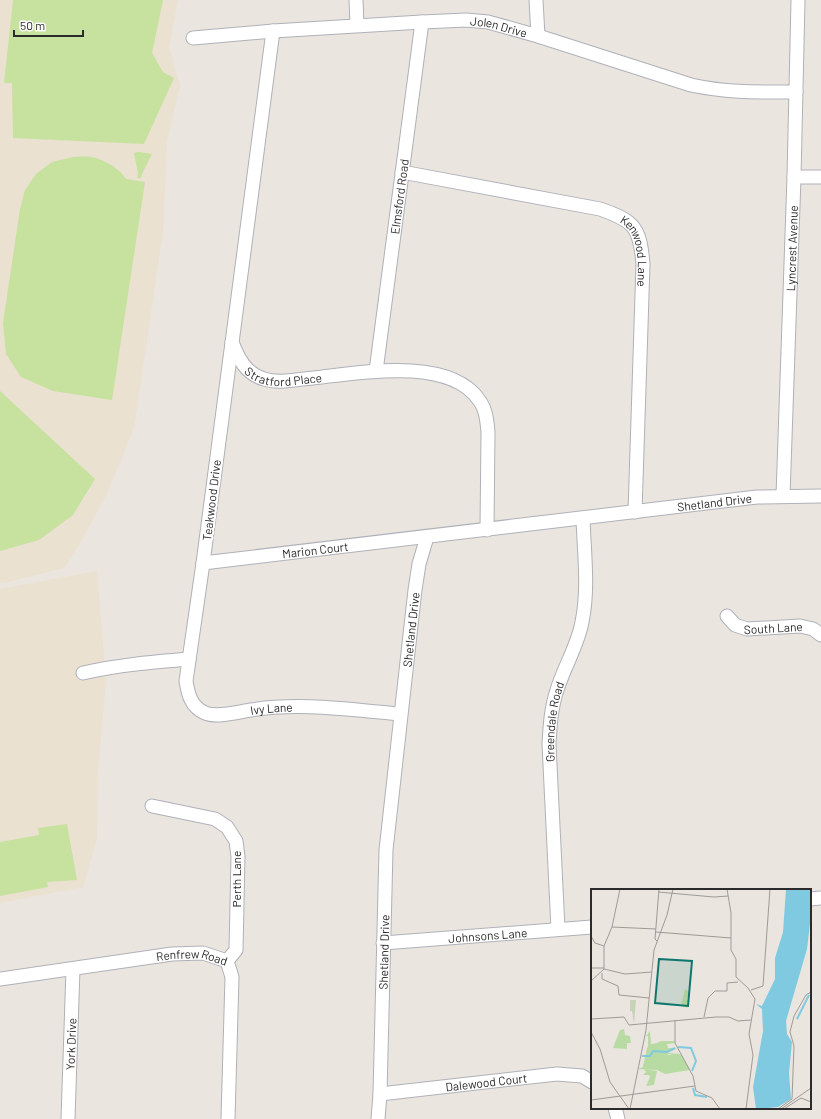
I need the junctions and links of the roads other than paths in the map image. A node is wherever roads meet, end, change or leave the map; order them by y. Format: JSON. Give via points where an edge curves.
{"nodes":[{"id":1,"x":356,"y":0,"type":"edge"},
{"id":2,"x":536,"y":0,"type":"edge"},
{"id":3,"x":798,"y":0,"type":"edge"},
{"id":4,"x":422,"y":22,"type":"junction"},
{"id":5,"x":357,"y":25,"type":"junction"},
{"id":6,"x":273,"y":31,"type":"junction"},
{"id":7,"x":538,"y":36,"type":"junction"},
{"id":8,"x":193,"y":38,"type":"dead end"},
{"id":9,"x":796,"y":92,"type":"junction"},
{"id":10,"x":402,"y":172,"type":"junction"},
{"id":11,"x":794,"y":177,"type":"junction"},
{"id":12,"x":821,"y":177,"type":"edge"},
{"id":13,"x":232,"y":340,"type":"junction"},
{"id":14,"x":376,"y":371,"type":"junction"},
{"id":15,"x":783,"y":496,"type":"junction"},
{"id":16,"x":821,"y":496,"type":"edge"},
{"id":17,"x":635,"y":512,"type":"junction"},
{"id":18,"x":583,"y":518,"type":"junction"},
{"id":19,"x":487,"y":530,"type":"junction"},
{"id":20,"x":427,"y":538,"type":"junction"},
{"id":21,"x":203,"y":563,"type":"junction"},
{"id":22,"x":726,"y":616,"type":"dead end"},
{"id":23,"x":821,"y":635,"type":"edge"},
{"id":24,"x":189,"y":659,"type":"junction"},
{"id":25,"x":83,"y":673,"type":"dead end"},
{"id":26,"x":400,"y":714,"type":"junction"},
{"id":27,"x":152,"y":806,"type":"dead end"},
{"id":28,"x":821,"y":898,"type":"edge"},
{"id":29,"x":811,"y":899,"type":"edge"},
{"id":30,"x":591,"y":926,"type":"edge"},
{"id":31,"x":558,"y":930,"type":"junction"},
{"id":32,"x":383,"y":943,"type":"junction"},
{"id":33,"x":227,"y":961,"type":"junction"},
{"id":34,"x":73,"y":969,"type":"junction"},
{"id":35,"x":0,"y":979,"type":"edge"},
{"id":36,"x":591,"y":1081,"type":"edge"},
{"id":37,"x":380,"y":1094,"type":"junction"},
{"id":38,"x":615,"y":1109,"type":"edge"},
{"id":39,"x":68,"y":1119,"type":"edge"},
{"id":40,"x":228,"y":1119,"type":"edge"},
{"id":41,"x":378,"y":1119,"type":"edge"},
{"id":42,"x":618,"y":1119,"type":"edge"}],
"edges":[{"from":1,"to":5,"type":"street"},
{"from":2,"to":7,"type":"street"},
{"from":3,"to":9,"type":"street","name":"Lyncrest Avenue"},
{"from":4,"to":5,"type":"street","name":"Jolen Drive"},
{"from":4,"to":7,"type":"street","name":"Jolen Drive","via":[[488,22]]},
{"from":4,"to":10,"type":"street","name":"Elmsford Road"},
{"from":5,"to":6,"type":"street","name":"Jolen Drive"},
{"from":6,"to":8,"type":"street","name":"Jolen Drive"},
{"from":6,"to":13,"type":"street","name":"Stratford Place"},
{"from":7,"to":9,"type":"street","name":"Jolen Drive","via":[[714,90]]},
{"from":9,"to":11,"type":"street","name":"Lyncrest Avenue"},
{"from":10,"to":14,"type":"street","name":"Elmsford Road"},
{"from":10,"to":17,"type":"street","name":"Kenwood Lane","via":[[600,209],[620,216],[634,228],[641,243],[643,264]]},
{"from":11,"to":12,"type":"street"},
{"from":11,"to":15,"type":"street","name":"Lyncrest Avenue"},
{"from":13,"to":14,"type":"street","name":"Stratford Place","via":[[238,358],[249,371],[264,379],[283,381]]},
{"from":13,"to":21,"type":"street","name":"Teakwood Drive"},
{"from":14,"to":19,"type":"street","name":"Stratford Place","via":[[427,372],[449,378],[468,388],[479,400],[486,416],[488,432]]},
{"from":15,"to":16,"type":"street","name":"Shetland Drive"},
{"from":15,"to":17,"type":"street","name":"Shetland Drive"},
{"from":17,"to":18,"type":"street","name":"Shetland Drive"},
{"from":18,"to":19,"type":"street","name":"Shetland Drive"},
{"from":18,"to":31,"type":"street","name":"Greendale Road","via":[[585,592],[582,622],[557,690],[550,718]]},
{"from":19,"to":20,"type":"street","name":"Shetland Drive"},
{"from":20,"to":21,"type":"street","name":"Marion Court"},
{"from":20,"to":26,"type":"street","name":"Shetland Drive","via":[[415,590]]},
{"from":21,"to":24,"type":"street","name":"Teakwood Drive"},
{"from":22,"to":23,"type":"street","name":"South Lane","via":[[735,626],[747,629],[800,626],[813,629]]},
{"from":24,"to":25,"type":"street","via":[[139,663]]},
{"from":24,"to":26,"type":"street","name":"Ivy Lane","via":[[186,681],[189,697],[196,707],[206,714],[220,715],[292,705]]},
{"from":26,"to":32,"type":"street","name":"Shetland Drive","via":[[386,850]]},
{"from":27,"to":33,"type":"street","name":"Perth Lane","via":[[215,819],[227,827],[236,841],[236,950]]},
{"from":28,"to":29,"type":"street"},
{"from":30,"to":31,"type":"street","name":"Johnsons Lane"},
{"from":31,"to":32,"type":"street","name":"Johnsons Lane"},
{"from":32,"to":37,"type":"street","name":"Shetland Drive"},
{"from":33,"to":34,"type":"street","name":"Renfrew Road","via":[[203,953],[172,954]]},
{"from":33,"to":40,"type":"street","name":"Renfrew Road","via":[[232,977]]},
{"from":34,"to":35,"type":"street","name":"Renfrew Road"},
{"from":34,"to":39,"type":"street","name":"York Drive"},
{"from":36,"to":37,"type":"street","name":"Dalewood Court","via":[[582,1076],[557,1074]]},
{"from":37,"to":41,"type":"street","name":"Shetland Drive"},
{"from":38,"to":42,"type":"street"}]}
